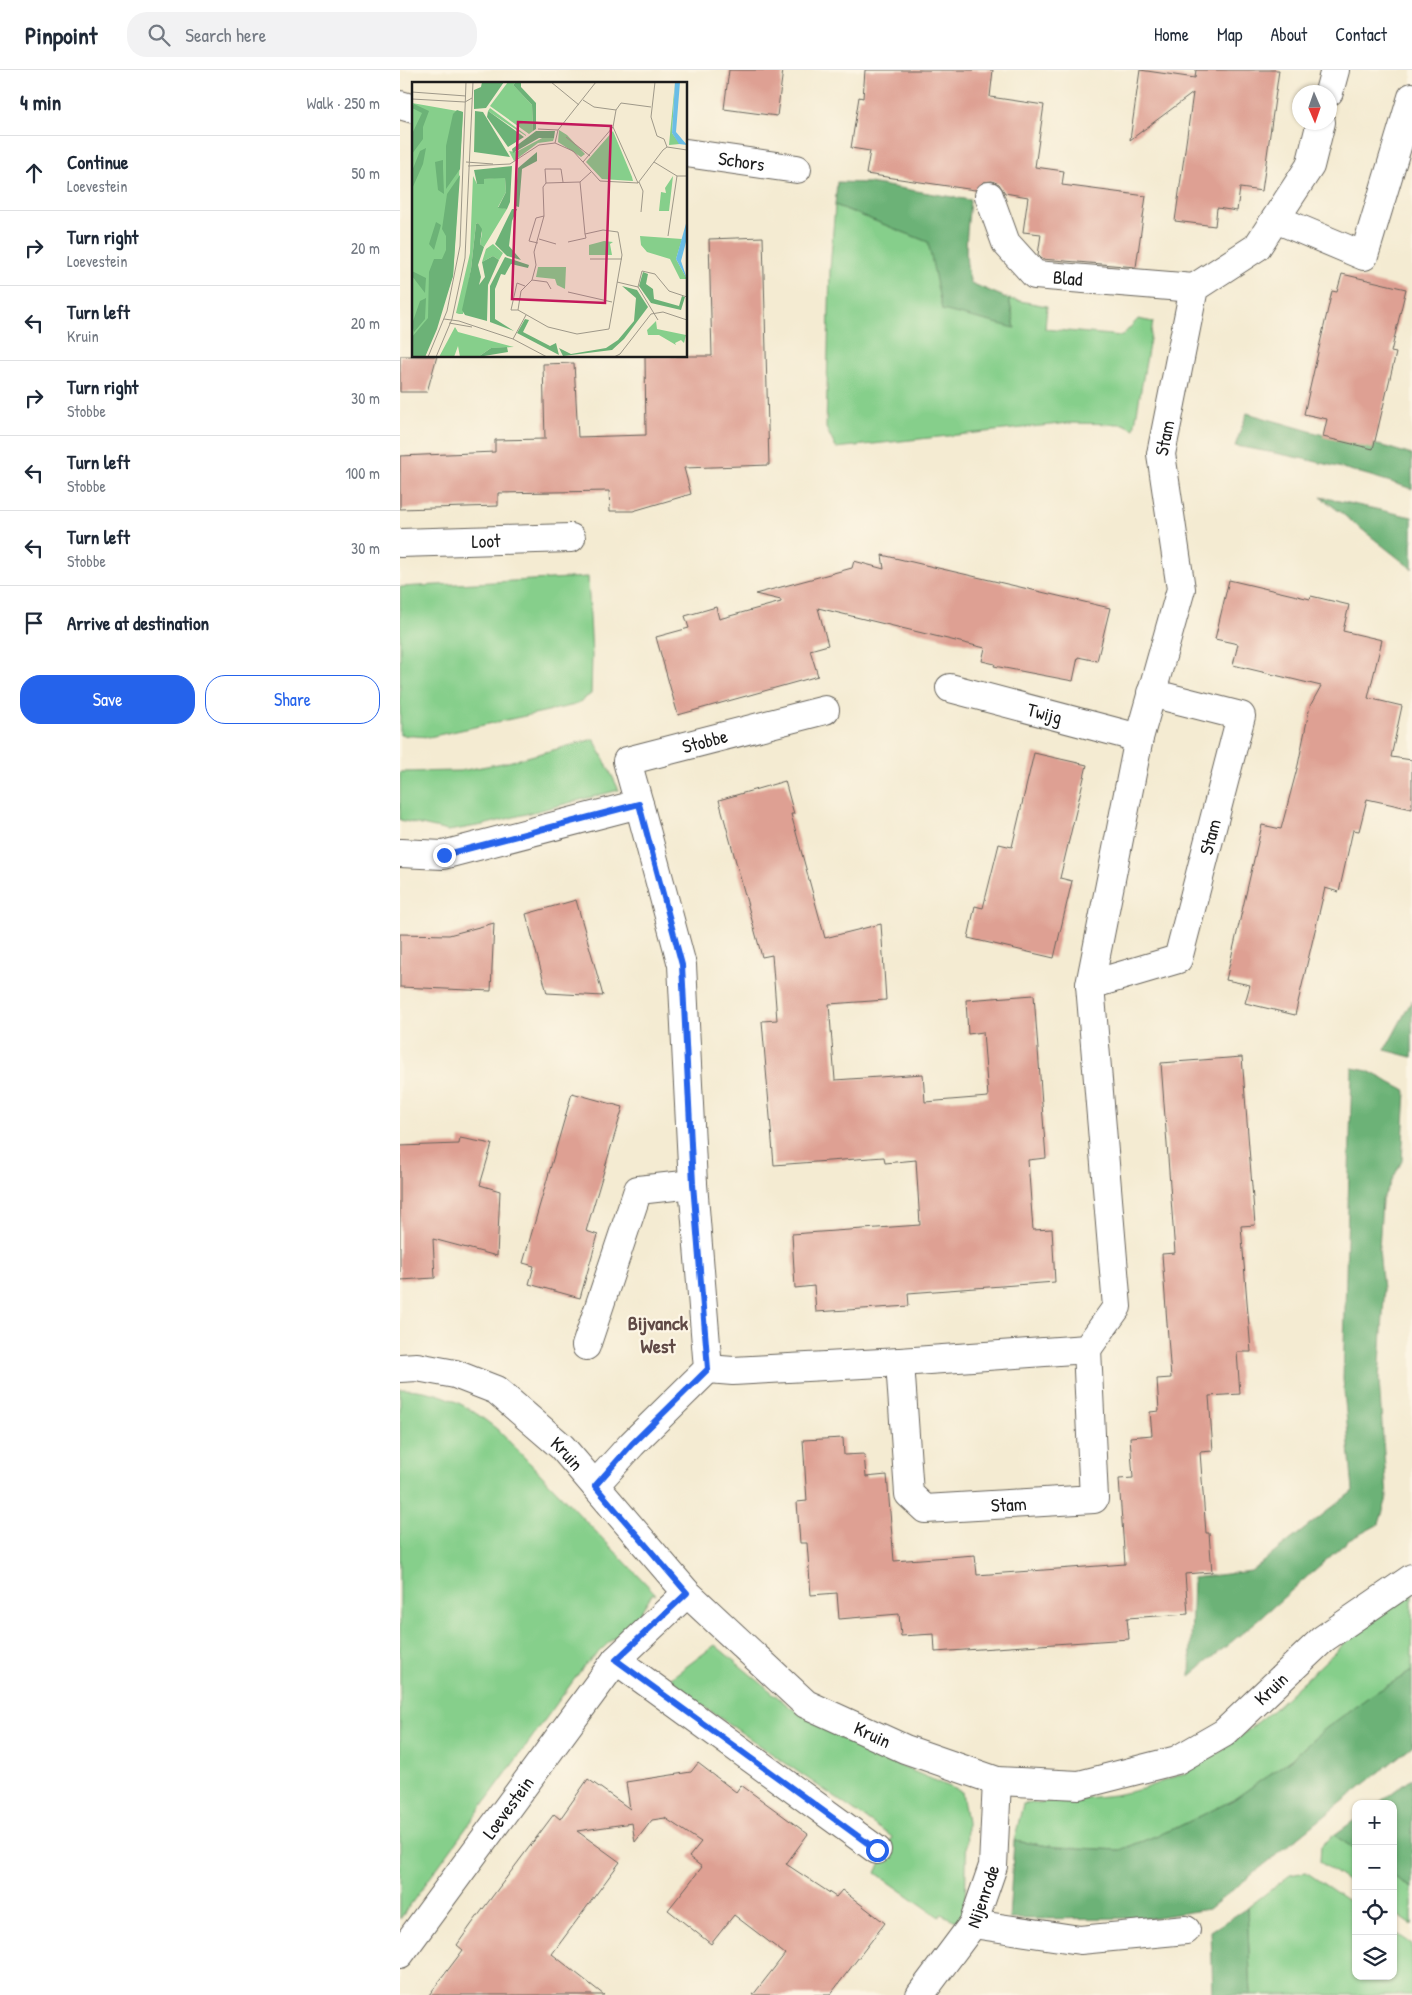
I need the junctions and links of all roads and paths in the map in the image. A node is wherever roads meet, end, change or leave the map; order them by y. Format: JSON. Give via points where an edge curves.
{"nodes":[{"id":1,"x":1335,"y":70,"type":"edge"},
{"id":2,"x":1331,"y":85,"type":"edge"},
{"id":3,"x":1412,"y":98,"type":"edge"},
{"id":4,"x":400,"y":105,"type":"edge"},
{"id":5,"x":412,"y":109,"type":"edge"},
{"id":6,"x":1319,"y":130,"type":"edge"},
{"id":7,"x":688,"y":153,"type":"edge"},
{"id":8,"x":797,"y":169,"type":"dead end"},
{"id":9,"x":989,"y":196,"type":"dead end"},
{"id":10,"x":1276,"y":219,"type":"junction"},
{"id":11,"x":1194,"y":288,"type":"junction"},
{"id":12,"x":572,"y":538,"type":"dead end"},
{"id":13,"x":400,"y":543,"type":"edge"},
{"id":14,"x":950,"y":688,"type":"dead end"},
{"id":15,"x":1151,"y":693,"type":"junction"},
{"id":16,"x":825,"y":710,"type":"dead end"},
{"id":17,"x":1139,"y":738,"type":"junction"},
{"id":18,"x":639,"y":804,"type":"junction"},
{"id":19,"x":400,"y":853,"type":"edge"},
{"id":20,"x":1090,"y":985,"type":"junction"},
{"id":21,"x":693,"y":1184,"type":"junction"},
{"id":22,"x":586,"y":1346,"type":"dead end"},
{"id":23,"x":1087,"y":1349,"type":"junction"},
{"id":24,"x":900,"y":1362,"type":"junction"},
{"id":25,"x":400,"y":1368,"type":"edge"},
{"id":26,"x":708,"y":1369,"type":"junction"},
{"id":27,"x":595,"y":1486,"type":"junction"},
{"id":28,"x":1412,"y":1578,"type":"edge"},
{"id":29,"x":687,"y":1593,"type":"junction"},
{"id":30,"x":616,"y":1660,"type":"junction"},
{"id":31,"x":997,"y":1781,"type":"junction"},
{"id":32,"x":877,"y":1850,"type":"dead end"},
{"id":33,"x":973,"y":1924,"type":"junction"},
{"id":34,"x":1186,"y":1930,"type":"dead end"},
{"id":35,"x":400,"y":1954,"type":"edge"},
{"id":36,"x":920,"y":1995,"type":"edge"}],
"edges":[{"from":1,"to":2,"type":"street"},
{"from":3,"to":10,"type":"street","via":[[1364,256]]},
{"from":4,"to":5,"type":"street"},
{"from":6,"to":10,"type":"street","via":[[1310,166]]},
{"from":7,"to":8,"type":"street","name":"Schors"},
{"from":9,"to":11,"type":"street","name":"Blad","via":[[1006,243],[1035,275]]},
{"from":10,"to":11,"type":"street","via":[[1257,247]]},
{"from":11,"to":15,"type":"street","name":"Stam","via":[[1161,454],[1181,589]]},
{"from":12,"to":13,"type":"street","name":"Loot"},
{"from":14,"to":17,"type":"street","name":"Twijg"},
{"from":15,"to":17,"type":"street","name":"Stam"},
{"from":15,"to":20,"type":"street","name":"Stam","via":[[1241,716],[1178,959]]},
{"from":16,"to":18,"type":"street","name":"Stobbe","via":[[627,762]]},
{"from":17,"to":20,"type":"street","name":"Stam"},
{"from":18,"to":19,"type":"street","via":[[444,855]]},
{"from":18,"to":21,"type":"street","name":"Stobbe","via":[[682,965]]},
{"from":20,"to":23,"type":"street","name":"Stam","via":[[1118,1307]]},
{"from":21,"to":22,"type":"street","via":[[638,1190]]},
{"from":21,"to":26,"type":"street","name":"Stobbe"},
{"from":23,"to":24,"type":"street"},
{"from":23,"to":24,"type":"street","name":"Stam","via":[[1094,1499],[926,1508],[909,1494]]},
{"from":24,"to":26,"type":"street","via":[[733,1371]]},
{"from":25,"to":27,"type":"street","name":"Kruin","via":[[417,1367],[456,1374],[496,1390],[562,1447]]},
{"from":26,"to":27,"type":"street","via":[[632,1444]]},
{"from":27,"to":29,"type":"street","name":"Kruin"},
{"from":28,"to":31,"type":"street","name":"Kruin","via":[[1323,1639],[1224,1733],[1177,1760],[1079,1785]]},
{"from":29,"to":30,"type":"street","name":"Loevestein"},
{"from":29,"to":31,"type":"street","name":"Kruin","via":[[806,1704],[905,1749]]},
{"from":30,"to":32,"type":"street"},
{"from":30,"to":35,"type":"street","name":"Loevestein"},
{"from":31,"to":33,"type":"street","name":"Nijenrode","via":[[993,1866]]},
{"from":33,"to":34,"type":"street","via":[[1080,1940]]},
{"from":33,"to":36,"type":"street","name":"Nijenrode"}]}
